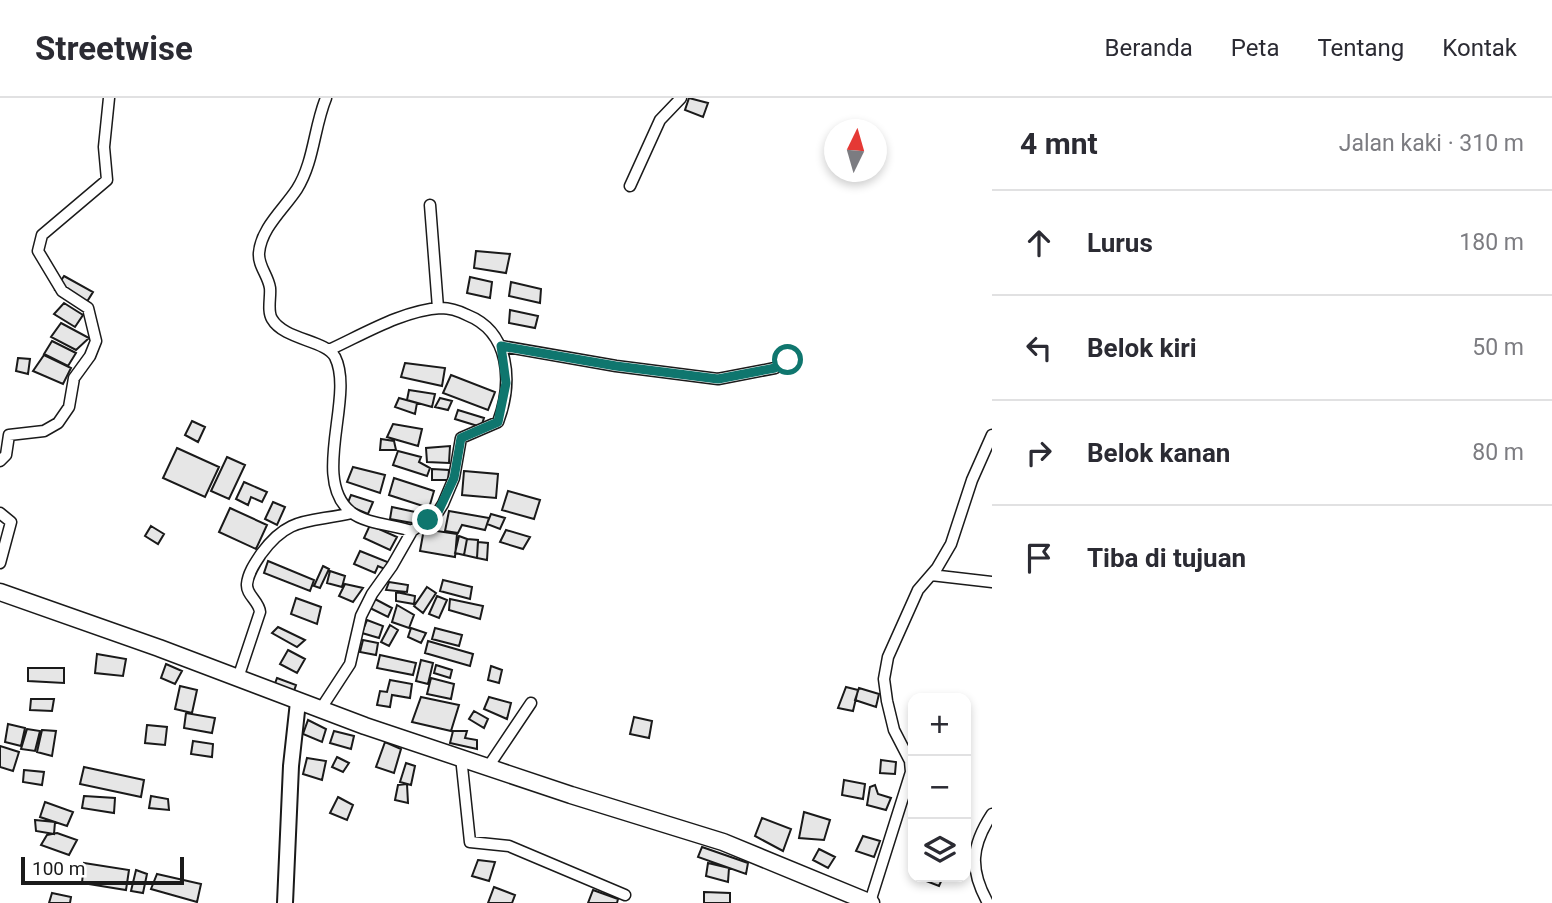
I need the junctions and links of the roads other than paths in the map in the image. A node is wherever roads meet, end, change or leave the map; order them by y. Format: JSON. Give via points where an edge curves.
{"nodes":[{"id":1,"x":109,"y":98,"type":"edge"},
{"id":2,"x":326,"y":98,"type":"edge"},
{"id":3,"x":681,"y":98,"type":"edge"},
{"id":4,"x":630,"y":186,"type":"dead end"},
{"id":5,"x":430,"y":205,"type":"dead end"},
{"id":6,"x":438,"y":308,"type":"junction"},
{"id":7,"x":501,"y":346,"type":"junction"},
{"id":8,"x":329,"y":350,"type":"junction"},
{"id":9,"x":788,"y":360,"type":"dead end"},
{"id":10,"x":992,"y":435,"type":"edge"},
{"id":11,"x":986,"y":460,"type":"edge"},
{"id":12,"x":0,"y":461,"type":"edge"},
{"id":13,"x":0,"y":513,"type":"edge"},
{"id":14,"x":352,"y":513,"type":"junction"},
{"id":15,"x":412,"y":531,"type":"junction"},
{"id":16,"x":0,"y":563,"type":"edge"},
{"id":17,"x":931,"y":575,"type":"junction"},
{"id":18,"x":992,"y":582,"type":"edge"},
{"id":19,"x":0,"y":592,"type":"edge"},
{"id":20,"x":238,"y":678,"type":"junction"},
{"id":21,"x":298,"y":702,"type":"junction"},
{"id":22,"x":531,"y":703,"type":"dead end"},
{"id":23,"x":320,"y":710,"type":"junction"},
{"id":24,"x":461,"y":757,"type":"junction"},
{"id":25,"x":488,"y":767,"type":"junction"},
{"id":26,"x":992,"y":814,"type":"edge"},
{"id":27,"x":625,"y":895,"type":"dead end"},
{"id":28,"x":285,"y":903,"type":"edge"},
{"id":29,"x":870,"y":903,"type":"edge"},
{"id":30,"x":988,"y":903,"type":"edge"}],
"edges":[{"from":1,"to":12,"type":"street","via":[[104,148],[107,180],[42,235],[38,245],[62,291],[88,308],[94,348],[74,378],[68,407],[58,423],[44,431],[8,436],[6,455]]},
{"from":2,"to":8,"type":"street","via":[[298,188],[273,219],[259,256],[270,287],[272,321],[302,341]]},
{"from":3,"to":4,"type":"street","via":[[660,120]]},
{"from":5,"to":6,"type":"street"},
{"from":6,"to":7,"type":"street","via":[[479,320]]},
{"from":6,"to":8,"type":"street","via":[[402,318]]},
{"from":7,"to":9,"type":"street","via":[[718,379],[775,368]]},
{"from":7,"to":15,"type":"street","via":[[506,383],[498,422],[461,438],[454,478],[443,504]]},
{"from":8,"to":14,"type":"street","via":[[340,377],[336,480]]},
{"from":10,"to":11,"type":"street"},
{"from":11,"to":17,"type":"street","via":[[951,544]]},
{"from":13,"to":16,"type":"street","via":[[11,522]]},
{"from":14,"to":15,"type":"street"},
{"from":14,"to":20,"type":"street","via":[[293,524],[282,530],[259,558],[247,584],[260,612]]},
{"from":15,"to":23,"type":"street","via":[[364,606],[350,664]]},
{"from":17,"to":18,"type":"street"},
{"from":17,"to":29,"type":"street","via":[[902,620],[885,668],[890,718],[911,772]]},
{"from":19,"to":20,"type":"main road"},
{"from":20,"to":21,"type":"main road"},
{"from":21,"to":23,"type":"main road"},
{"from":21,"to":28,"type":"street","via":[[290,766]]},
{"from":22,"to":25,"type":"street"},
{"from":23,"to":24,"type":"main road"},
{"from":24,"to":25,"type":"main road"},
{"from":24,"to":27,"type":"street","via":[[470,842],[509,846]]},
{"from":25,"to":29,"type":"main road","via":[[723,842]]},
{"from":26,"to":30,"type":"street","via":[[973,857],[975,876]]}]}
